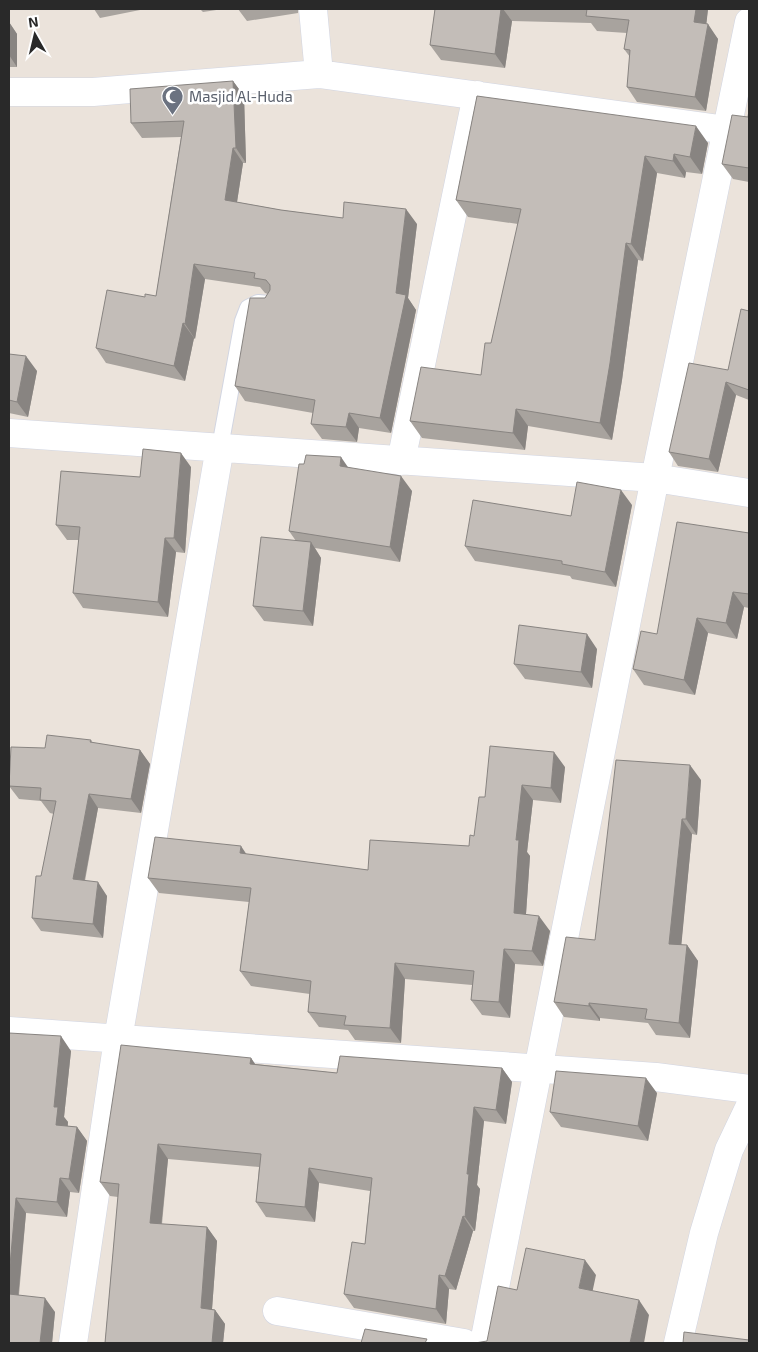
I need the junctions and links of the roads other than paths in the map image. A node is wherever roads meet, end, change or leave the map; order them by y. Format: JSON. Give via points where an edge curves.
{"nodes":[{"id":1,"x":313,"y":9,"type":"edge"},
{"id":2,"x":749,"y":22,"type":"edge"},
{"id":3,"x":320,"y":74,"type":"junction"},
{"id":4,"x":9,"y":92,"type":"edge"},
{"id":5,"x":477,"y":95,"type":"junction"},
{"id":6,"x":727,"y":130,"type":"junction"},
{"id":7,"x":272,"y":304,"type":"edge"},
{"id":8,"x":9,"y":433,"type":"edge"},
{"id":9,"x":220,"y":447,"type":"junction"},
{"id":10,"x":401,"y":461,"type":"junction"},
{"id":11,"x":655,"y":478,"type":"junction"},
{"id":12,"x":749,"y":493,"type":"edge"},
{"id":13,"x":9,"y":1031,"type":"edge"},
{"id":14,"x":118,"y":1039,"type":"junction"},
{"id":15,"x":539,"y":1069,"type":"junction"},
{"id":16,"x":749,"y":1089,"type":"edge"},
{"id":17,"x":749,"y":1108,"type":"edge"},
{"id":18,"x":277,"y":1310,"type":"dead end"},
{"id":19,"x":73,"y":1343,"type":"edge"},
{"id":20,"x":464,"y":1343,"type":"edge"},
{"id":21,"x":484,"y":1343,"type":"edge"},
{"id":22,"x":678,"y":1343,"type":"edge"}],
"edges":[{"from":1,"to":3,"type":"street"},
{"from":2,"to":6,"type":"street"},
{"from":3,"to":4,"type":"street","via":[[93,92]]},
{"from":3,"to":5,"type":"street"},
{"from":5,"to":6,"type":"street"},
{"from":5,"to":10,"type":"street"},
{"from":6,"to":11,"type":"street"},
{"from":7,"to":9,"type":"lane","via":[[258,303],[248,308],[243,321]]},
{"from":8,"to":9,"type":"street"},
{"from":9,"to":10,"type":"street"},
{"from":9,"to":14,"type":"street"},
{"from":10,"to":11,"type":"street"},
{"from":11,"to":12,"type":"street"},
{"from":11,"to":15,"type":"street"},
{"from":13,"to":14,"type":"street"},
{"from":14,"to":15,"type":"street"},
{"from":14,"to":19,"type":"street"},
{"from":15,"to":16,"type":"street","via":[[656,1077]]},
{"from":15,"to":21,"type":"street"},
{"from":17,"to":22,"type":"street","via":[[729,1150],[704,1233]]},
{"from":18,"to":20,"type":"street"}]}
